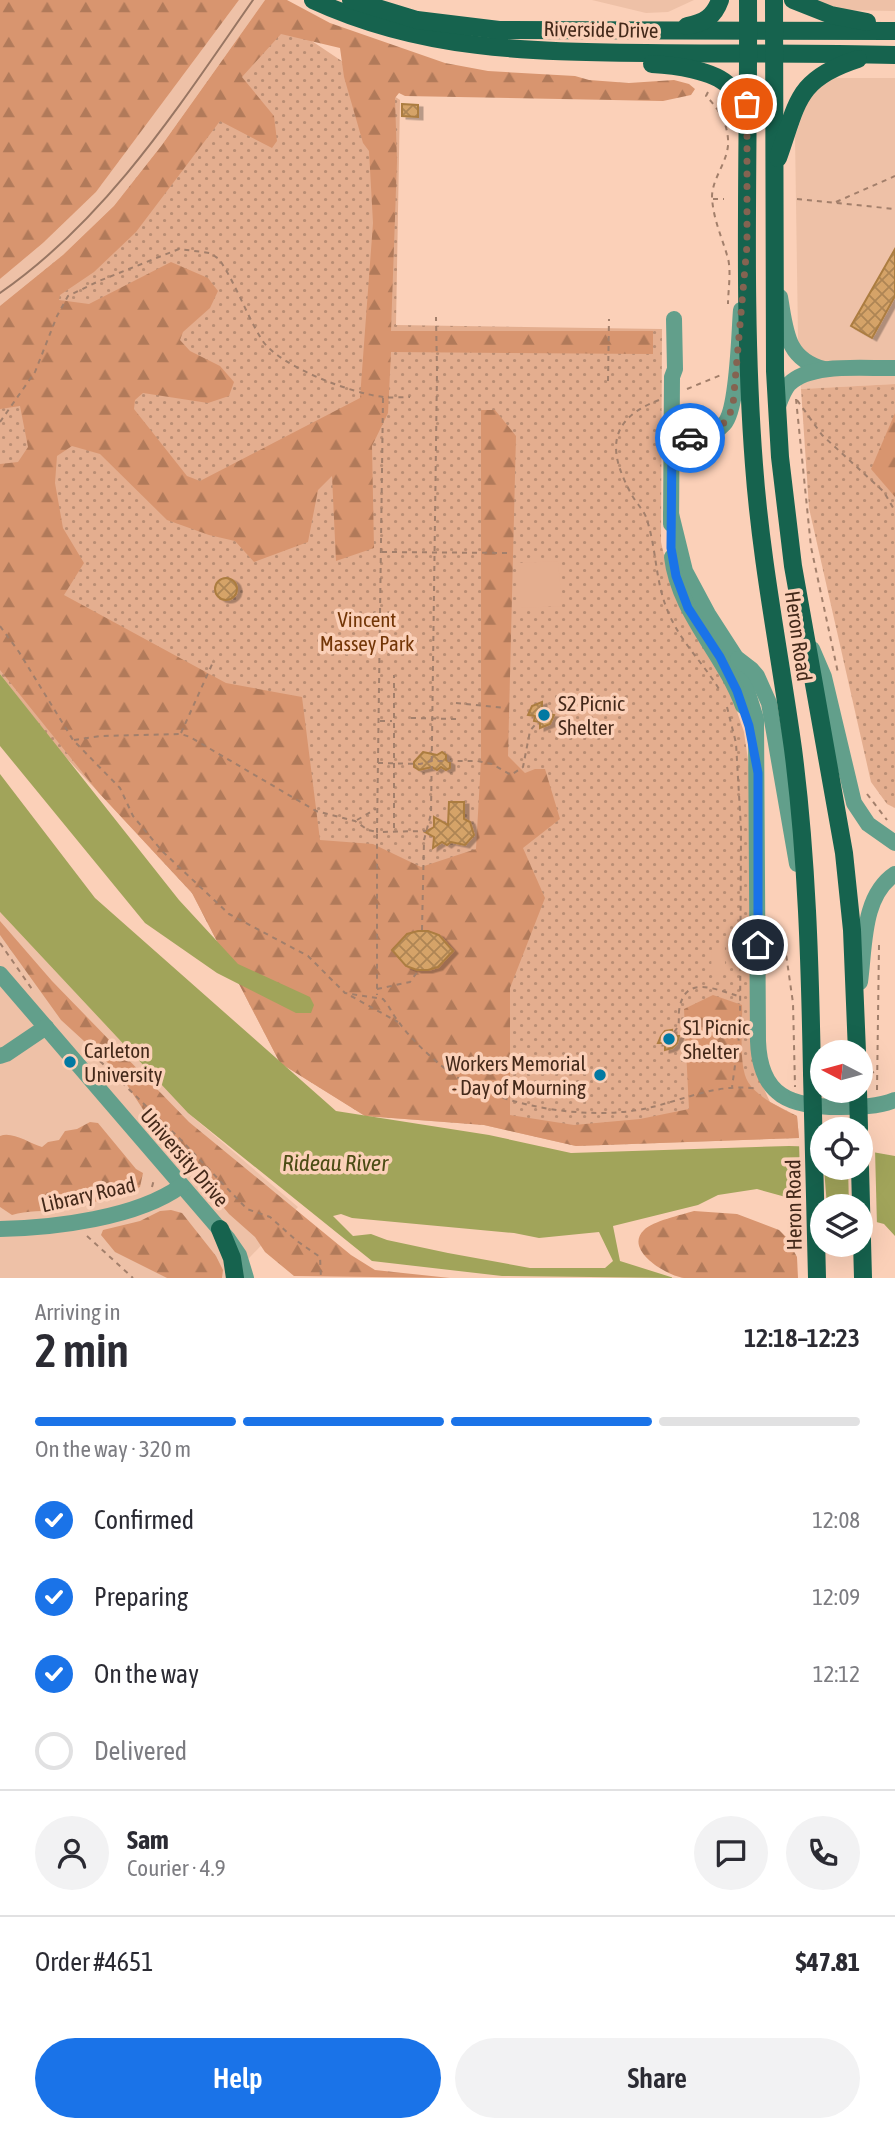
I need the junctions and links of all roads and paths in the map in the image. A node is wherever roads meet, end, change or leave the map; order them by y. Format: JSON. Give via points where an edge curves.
{"nodes":[{"id":1,"x":313,"y":0,"type":"edge"},
{"id":2,"x":351,"y":0,"type":"edge"},
{"id":3,"x":720,"y":0,"type":"edge"},
{"id":4,"x":748,"y":0,"type":"edge"},
{"id":5,"x":774,"y":0,"type":"edge"},
{"id":6,"x":793,"y":0,"type":"edge"},
{"id":7,"x":895,"y":29,"type":"edge"},
{"id":8,"x":667,"y":30,"type":"junction"},
{"id":9,"x":748,"y":31,"type":"junction"},
{"id":10,"x":774,"y":31,"type":"junction"},
{"id":11,"x":573,"y":53,"type":"junction"},
{"id":12,"x":774,"y":53,"type":"junction"},
{"id":13,"x":748,"y":54,"type":"junction"},
{"id":14,"x":874,"y":54,"type":"junction"},
{"id":15,"x":895,"y":55,"type":"edge"},
{"id":16,"x":711,"y":84,"type":"dead end"},
{"id":17,"x":746,"y":129,"type":"junction"},
{"id":18,"x":773,"y":171,"type":"junction"},
{"id":19,"x":895,"y":176,"type":"edge"},
{"id":20,"x":724,"y":199,"type":"dead end"},
{"id":21,"x":797,"y":199,"type":"dead end"},
{"id":22,"x":712,"y":200,"type":"junction"},
{"id":23,"x":835,"y":202,"type":"junction"},
{"id":24,"x":895,"y":209,"type":"edge"},
{"id":25,"x":747,"y":245,"type":"junction"},
{"id":26,"x":774,"y":268,"type":"junction"},
{"id":27,"x":728,"y":309,"type":"dead end"},
{"id":28,"x":436,"y":317,"type":"dead end"},
{"id":29,"x":609,"y":319,"type":"dead end"},
{"id":30,"x":674,"y":320,"type":"dead end"},
{"id":31,"x":895,"y":368,"type":"edge"},
{"id":32,"x":824,"y":369,"type":"junction"},
{"id":33,"x":728,"y":372,"type":"dead end"},
{"id":34,"x":608,"y":381,"type":"dead end"},
{"id":35,"x":673,"y":395,"type":"junction"},
{"id":36,"x":383,"y":397,"type":"junction"},
{"id":37,"x":410,"y":397,"type":"dead end"},
{"id":38,"x":777,"y":409,"type":"junction"},
{"id":39,"x":0,"y":422,"type":"edge"},
{"id":40,"x":672,"y":438,"type":"junction"},
{"id":41,"x":895,"y":511,"type":"edge"},
{"id":42,"x":671,"y":514,"type":"junction"},
{"id":43,"x":380,"y":552,"type":"junction"},
{"id":44,"x":435,"y":552,"type":"junction"},
{"id":45,"x":509,"y":553,"type":"dead end"},
{"id":46,"x":0,"y":626,"type":"edge"},
{"id":47,"x":806,"y":633,"type":"junction"},
{"id":48,"x":705,"y":635,"type":"junction"},
{"id":49,"x":737,"y":659,"type":"junction"},
{"id":50,"x":214,"y":660,"type":"dead end"},
{"id":51,"x":838,"y":674,"type":"dead end"},
{"id":52,"x":394,"y":675,"type":"dead end"},
{"id":53,"x":723,"y":695,"type":"dead end"},
{"id":54,"x":456,"y":703,"type":"dead end"},
{"id":55,"x":727,"y":706,"type":"dead end"},
{"id":56,"x":506,"y":708,"type":"dead end"},
{"id":57,"x":542,"y":716,"type":"dead end"},
{"id":58,"x":411,"y":718,"type":"dead end"},
{"id":59,"x":432,"y":718,"type":"junction"},
{"id":60,"x":456,"y":719,"type":"dead end"},
{"id":61,"x":378,"y":721,"type":"junction"},
{"id":62,"x":393,"y":721,"type":"junction"},
{"id":63,"x":181,"y":734,"type":"junction"},
{"id":64,"x":73,"y":740,"type":"junction"},
{"id":65,"x":432,"y":761,"type":"junction"},
{"id":66,"x":378,"y":763,"type":"junction"},
{"id":67,"x":392,"y":764,"type":"junction"},
{"id":68,"x":758,"y":773,"type":"junction"},
{"id":69,"x":864,"y":788,"type":"dead end"},
{"id":70,"x":377,"y":808,"type":"junction"},
{"id":71,"x":355,"y":821,"type":"junction"},
{"id":72,"x":892,"y":823,"type":"dead end"},
{"id":73,"x":394,"y":830,"type":"junction"},
{"id":74,"x":426,"y":831,"type":"junction"},
{"id":75,"x":376,"y":832,"type":"junction"},
{"id":76,"x":895,"y":844,"type":"edge"},
{"id":77,"x":895,"y":874,"type":"edge"},
{"id":78,"x":740,"y":921,"type":"junction"},
{"id":79,"x":758,"y":921,"type":"junction"},
{"id":80,"x":809,"y":929,"type":"junction"},
{"id":81,"x":422,"y":930,"type":"dead end"},
{"id":82,"x":879,"y":940,"type":"dead end"},
{"id":83,"x":0,"y":943,"type":"edge"},
{"id":84,"x":418,"y":971,"type":"dead end"},
{"id":85,"x":0,"y":974,"type":"edge"},
{"id":86,"x":376,"y":989,"type":"junction"},
{"id":87,"x":345,"y":992,"type":"junction"},
{"id":88,"x":739,"y":996,"type":"junction"},
{"id":89,"x":378,"y":997,"type":"junction"},
{"id":90,"x":39,"y":999,"type":"dead end"},
{"id":91,"x":855,"y":1012,"type":"junction"},
{"id":92,"x":398,"y":1022,"type":"junction"},
{"id":93,"x":46,"y":1027,"type":"junction"},
{"id":94,"x":674,"y":1032,"type":"dead end"},
{"id":95,"x":856,"y":1040,"type":"edge"},
{"id":96,"x":78,"y":1045,"type":"dead end"},
{"id":97,"x":0,"y":1056,"type":"edge"},
{"id":98,"x":875,"y":1072,"type":"joint"},
{"id":99,"x":732,"y":1087,"type":"junction"},
{"id":100,"x":759,"y":1090,"type":"dead end"},
{"id":101,"x":895,"y":1100,"type":"edge"},
{"id":102,"x":795,"y":1102,"type":"junction"},
{"id":103,"x":878,"y":1105,"type":"junction"},
{"id":104,"x":860,"y":1180,"type":"edge"},
{"id":105,"x":181,"y":1186,"type":"junction"},
{"id":106,"x":0,"y":1229,"type":"edge"},
{"id":107,"x":220,"y":1229,"type":"junction"},
{"id":108,"x":84,"y":1234,"type":"dead end"},
{"id":109,"x":132,"y":1278,"type":"edge"},
{"id":110,"x":235,"y":1278,"type":"edge"},
{"id":111,"x":246,"y":1278,"type":"edge"},
{"id":112,"x":321,"y":1278,"type":"edge"},
{"id":113,"x":817,"y":1278,"type":"edge"},
{"id":114,"x":863,"y":1278,"type":"edge"}],
"edges":[{"from":1,"to":11,"type":"main road","name":"Riverside Drive","via":[[383,27],[440,41]]},
{"from":2,"to":8,"type":"main road","name":"Riverside Drive","via":[[400,16],[463,27]]},
{"from":3,"to":8,"type":"main road","via":[[712,16],[700,24]]},
{"from":4,"to":9,"type":"main road","name":"Heron Road"},
{"from":5,"to":10,"type":"main road","name":"Heron Road"},
{"from":6,"to":7,"type":"main road","via":[[831,15]]},
{"from":7,"to":10,"type":"main road","name":"Riverside Drive"},
{"from":8,"to":9,"type":"main road","name":"Riverside Drive"},
{"from":9,"to":10,"type":"main road","name":"Riverside Drive"},
{"from":9,"to":13,"type":"main road","name":"Heron Road"},
{"from":10,"to":12,"type":"main road","name":"Heron Road"},
{"from":11,"to":13,"type":"main road","name":"Riverside Drive"},
{"from":11,"to":17,"type":"main road","via":[[669,65],[715,77],[728,85],[739,102]]},
{"from":12,"to":13,"type":"main road","name":"Riverside Drive"},
{"from":12,"to":14,"type":"main road","name":"Riverside Drive"},
{"from":12,"to":18,"type":"main road","name":"Heron Road"},
{"from":13,"to":17,"type":"main road","name":"Heron Road"},
{"from":14,"to":15,"type":"main road","name":"Riverside Drive"},
{"from":14,"to":18,"type":"main road","via":[[834,68],[809,83]]},
{"from":16,"to":22,"type":"path","via":[[706,96],[721,115],[728,143]]},
{"from":17,"to":25,"type":"main road","name":"Heron Road"},
{"from":18,"to":26,"type":"main road","name":"Heron Road"},
{"from":19,"to":23,"type":"path"},
{"from":20,"to":22,"type":"path"},
{"from":21,"to":23,"type":"path"},
{"from":22,"to":27,"type":"path","via":[[728,257]]},
{"from":23,"to":24,"type":"path"},
{"from":25,"to":40,"type":"street","via":[[730,414],[724,425],[703,436]]},
{"from":25,"to":80,"type":"main road","name":"Heron Road","via":[[754,465],[793,751]]},
{"from":26,"to":32,"type":"street","via":[[790,343],[803,360]]},
{"from":26,"to":38,"type":"main road","name":"Heron Road"},
{"from":28,"to":44,"type":"path"},
{"from":29,"to":34,"type":"path"},
{"from":30,"to":35,"type":"street","via":[[675,369],[666,377]]},
{"from":31,"to":32,"type":"street"},
{"from":32,"to":38,"type":"street","via":[[795,380]]},
{"from":33,"to":35,"type":"path"},
{"from":35,"to":40,"type":"street"},
{"from":35,"to":53,"type":"path","via":[[633,413],[620,426],[617,460],[646,517],[668,614]]},
{"from":36,"to":37,"type":"path"},
{"from":36,"to":39,"type":"path","via":[[336,383],[275,354],[263,342],[219,259],[210,253],[179,249],[68,296],[35,372]]},
{"from":36,"to":43,"type":"path"},
{"from":38,"to":47,"type":"main road","name":"Heron Road","via":[[788,531]]},
{"from":40,"to":42,"type":"street"},
{"from":41,"to":51,"type":"path","via":[[884,492],[822,435],[796,398],[811,547]]},
{"from":42,"to":48,"type":"street","via":[[676,576]]},
{"from":42,"to":49,"type":"street","via":[[690,582]]},
{"from":43,"to":44,"type":"path"},
{"from":43,"to":61,"type":"path"},
{"from":44,"to":45,"type":"path"},
{"from":44,"to":59,"type":"path"},
{"from":46,"to":64,"type":"path"},
{"from":47,"to":76,"type":"street","via":[[824,677],[854,803],[868,824]]},
{"from":47,"to":91,"type":"main road","name":"Heron Road","via":[[847,876]]},
{"from":48,"to":49,"type":"street"},
{"from":48,"to":68,"type":"street","via":[[737,691]]},
{"from":49,"to":68,"type":"street","via":[[757,719]]},
{"from":49,"to":80,"type":"street","via":[[757,676],[769,703]]},
{"from":50,"to":63,"type":"path"},
{"from":52,"to":62,"type":"path"},
{"from":54,"to":56,"type":"path"},
{"from":55,"to":78,"type":"path","via":[[740,772]]},
{"from":57,"to":65,"type":"path","via":[[530,731],[526,757],[511,775],[477,761]]},
{"from":58,"to":59,"type":"path"},
{"from":59,"to":60,"type":"path"},
{"from":59,"to":65,"type":"path"},
{"from":61,"to":62,"type":"path"},
{"from":61,"to":66,"type":"path"},
{"from":62,"to":67,"type":"path"},
{"from":63,"to":64,"type":"path"},
{"from":63,"to":71,"type":"path","via":[[316,811]]},
{"from":64,"to":87,"type":"path","via":[[120,788],[133,816],[162,851],[218,905],[307,956]]},
{"from":65,"to":67,"type":"path"},
{"from":65,"to":74,"type":"path","via":[[431,814]]},
{"from":66,"to":67,"type":"path"},
{"from":66,"to":70,"type":"path"},
{"from":67,"to":73,"type":"path"},
{"from":68,"to":79,"type":"street"},
{"from":69,"to":72,"type":"path"},
{"from":70,"to":71,"type":"path"},
{"from":70,"to":75,"type":"path"},
{"from":71,"to":75,"type":"path"},
{"from":73,"to":74,"type":"path"},
{"from":73,"to":75,"type":"path"},
{"from":74,"to":81,"type":"path"},
{"from":75,"to":86,"type":"path"},
{"from":77,"to":91,"type":"street","via":[[880,887],[870,909]]},
{"from":78,"to":79,"type":"path"},
{"from":78,"to":88,"type":"path"},
{"from":79,"to":102,"type":"street","via":[[760,1063],[773,1089]]},
{"from":79,"to":102,"type":"path","via":[[777,924],[783,933],[793,1003]]},
{"from":80,"to":113,"type":"main road","name":"Heron Road","bridge":true},
{"from":82,"to":98,"type":"path"},
{"from":83,"to":90,"type":"path"},
{"from":84,"to":86,"type":"path","via":[[410,982]]},
{"from":85,"to":93,"type":"street","name":"University Drive"},
{"from":86,"to":89,"type":"path"},
{"from":87,"to":89,"type":"path"},
{"from":87,"to":92,"type":"path"},
{"from":88,"to":94,"type":"path","via":[[698,986],[690,989]]},
{"from":88,"to":99,"type":"path","via":[[740,1030]]},
{"from":89,"to":92,"type":"path"},
{"from":91,"to":95,"type":"main road","name":"Heron Road"},
{"from":92,"to":99,"type":"path","via":[[443,1067],[490,1095],[512,1102],[567,1110],[631,1111]]},
{"from":93,"to":97,"type":"street"},
{"from":93,"to":105,"type":"street","name":"University Drive"},
{"from":96,"to":112,"type":"path","via":[[102,1063],[247,1209],[270,1217],[320,1257]]},
{"from":98,"to":103,"type":"path"},
{"from":99,"to":100,"type":"path"},
{"from":101,"to":103,"type":"street"},
{"from":102,"to":103,"type":"street","via":[[824,1107]]},
{"from":104,"to":114,"type":"main road"},
{"from":105,"to":106,"type":"street","name":"Library Road","via":[[155,1200],[104,1216],[45,1227]]},
{"from":105,"to":107,"type":"street","name":"University Drive"},
{"from":107,"to":110,"type":"main road"},
{"from":107,"to":111,"type":"street","name":"University Drive","via":[[239,1255]]},
{"from":108,"to":109,"type":"path"}]}
